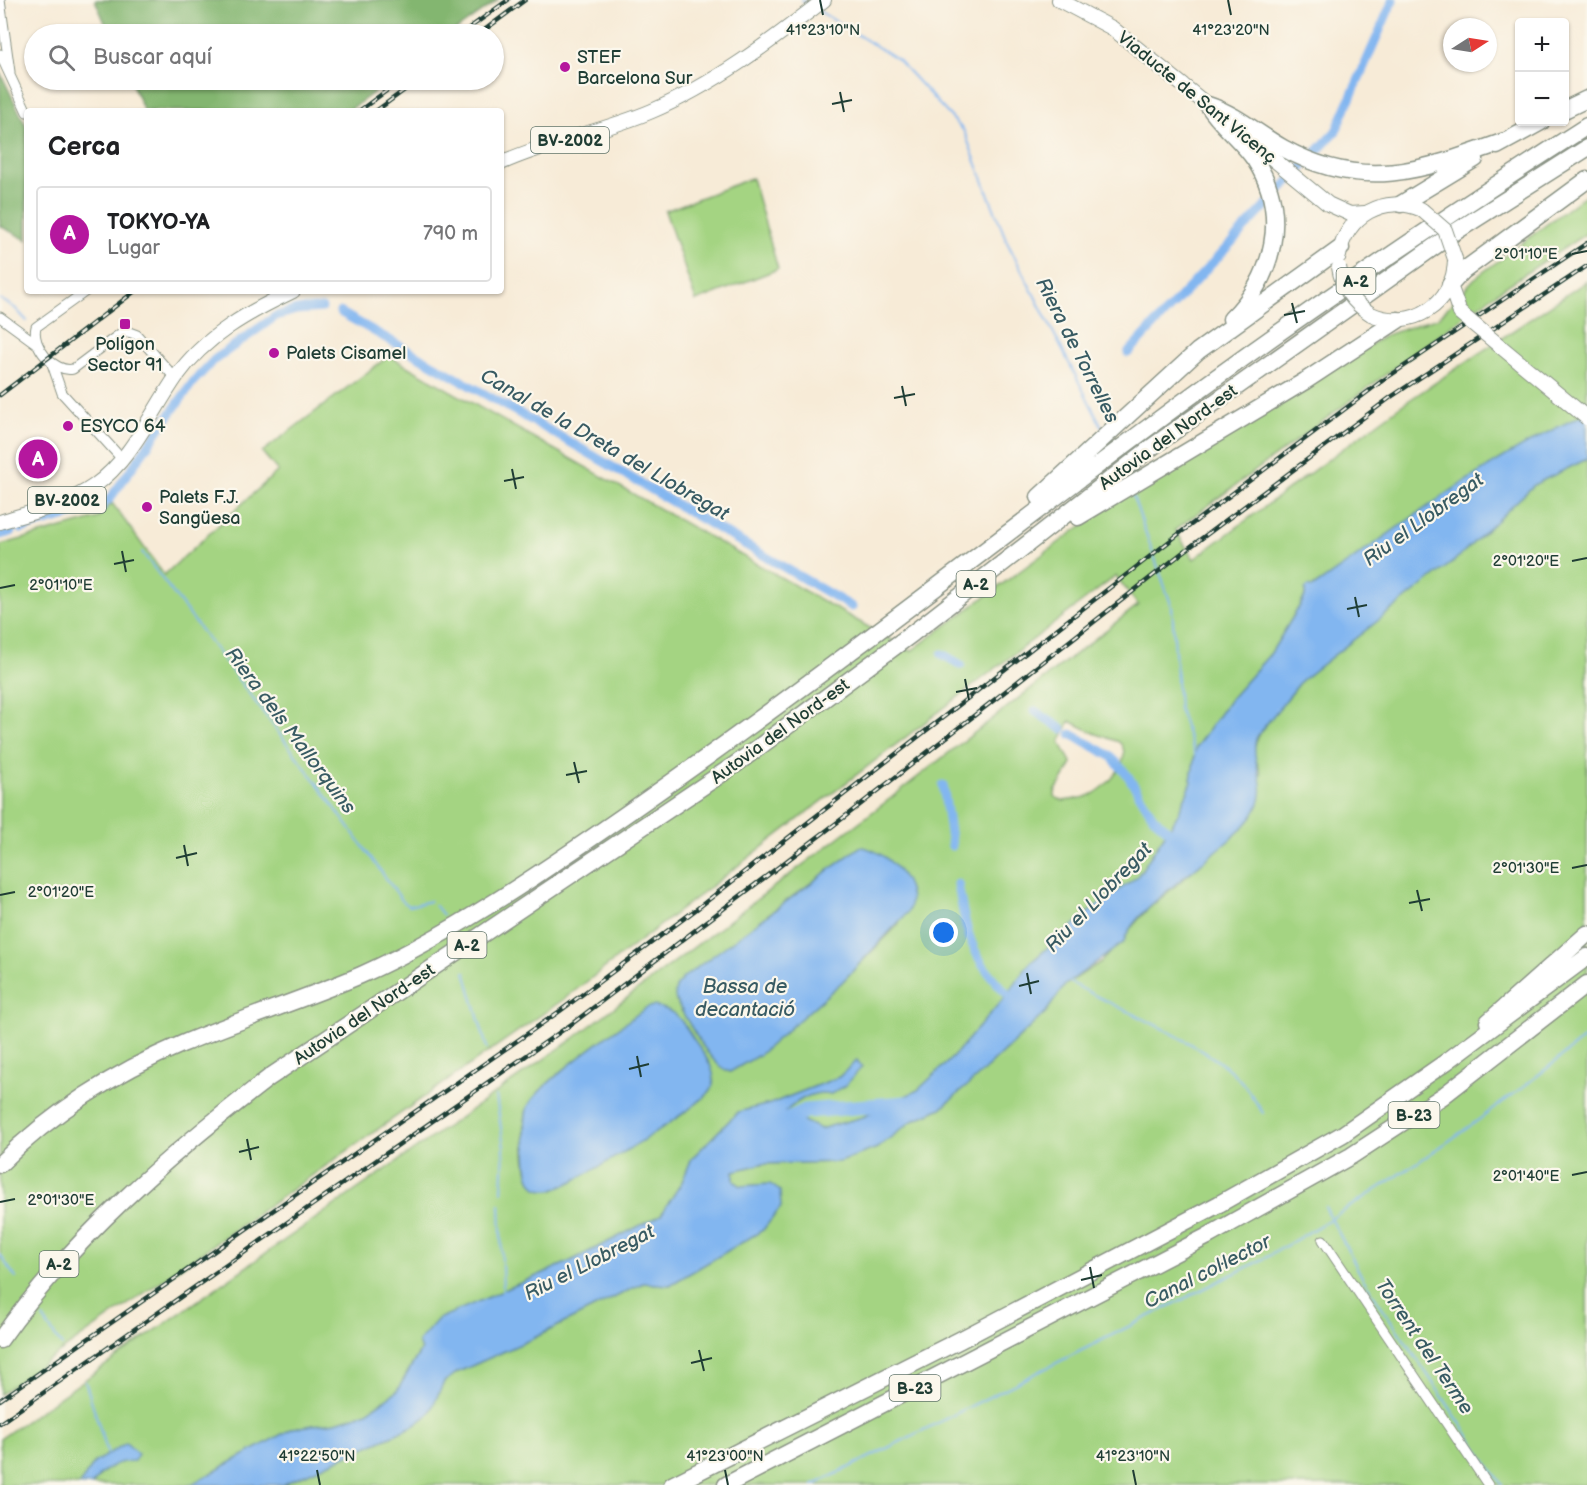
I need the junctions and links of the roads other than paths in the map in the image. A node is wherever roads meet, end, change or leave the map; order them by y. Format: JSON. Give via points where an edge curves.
{"nodes":[{"id":1,"x":0,"y":0,"type":"edge"},
{"id":2,"x":824,"y":0,"type":"edge"},
{"id":3,"x":1059,"y":1,"type":"edge"},
{"id":4,"x":2,"y":11,"type":"junction"},
{"id":5,"x":0,"y":23,"type":"edge"},
{"id":6,"x":0,"y":54,"type":"edge"},
{"id":7,"x":10,"y":72,"type":"junction"},
{"id":8,"x":1587,"y":99,"type":"edge"},
{"id":9,"x":1208,"y":105,"type":"junction"},
{"id":10,"x":25,"y":108,"type":"edge"},
{"id":11,"x":1569,"y":108,"type":"edge"},
{"id":12,"x":1533,"y":126,"type":"edge"},
{"id":13,"x":1587,"y":126,"type":"edge"},
{"id":14,"x":1504,"y":141,"type":"junction"},
{"id":15,"x":1587,"y":148,"type":"edge"},
{"id":16,"x":1280,"y":154,"type":"junction"},
{"id":17,"x":504,"y":162,"type":"edge"},
{"id":18,"x":1587,"y":180,"type":"edge"},
{"id":19,"x":1328,"y":204,"type":"junction"},
{"id":20,"x":1401,"y":204,"type":"junction"},
{"id":21,"x":1365,"y":213,"type":"junction"},
{"id":22,"x":1342,"y":243,"type":"junction"},
{"id":23,"x":1450,"y":285,"type":"junction"},
{"id":24,"x":82,"y":294,"type":"edge"},
{"id":25,"x":288,"y":294,"type":"edge"},
{"id":26,"x":1431,"y":309,"type":"junction"},
{"id":27,"x":1460,"y":313,"type":"junction"},
{"id":28,"x":0,"y":317,"type":"edge"},
{"id":29,"x":1398,"y":320,"type":"junction"},
{"id":30,"x":37,"y":344,"type":"junction"},
{"id":31,"x":1198,"y":351,"type":"junction"},
{"id":32,"x":51,"y":362,"type":"junction"},
{"id":33,"x":175,"y":378,"type":"junction"},
{"id":34,"x":1587,"y":418,"type":"edge"},
{"id":35,"x":122,"y":458,"type":"junction"},
{"id":36,"x":1091,"y":461,"type":"junction"},
{"id":37,"x":1105,"y":491,"type":"junction"},
{"id":38,"x":0,"y":522,"type":"edge"},
{"id":39,"x":1587,"y":934,"type":"edge"},
{"id":40,"x":1587,"y":957,"type":"edge"},
{"id":41,"x":1587,"y":984,"type":"edge"},
{"id":42,"x":1587,"y":989,"type":"edge"},
{"id":43,"x":1569,"y":999,"type":"junction"},
{"id":44,"x":1446,"y":1062,"type":"junction"},
{"id":45,"x":0,"y":1164,"type":"edge"},
{"id":46,"x":1323,"y":1240,"type":"dead end"},
{"id":47,"x":0,"y":1340,"type":"edge"},
{"id":48,"x":672,"y":1485,"type":"edge"},
{"id":49,"x":726,"y":1485,"type":"edge"},
{"id":50,"x":1488,"y":1485,"type":"edge"}],
"edges":[{"from":1,"to":4,"type":"street"},
{"from":2,"to":17,"type":"main road","number":"BV-2002","via":[[734,67],[684,96],[613,126]]},
{"from":3,"to":9,"type":"main road","name":"Viaducte de Sant Vicenç","via":[[1112,28]]},
{"from":4,"to":5,"type":"street"},
{"from":4,"to":7,"type":"street"},
{"from":6,"to":7,"type":"street"},
{"from":7,"to":10,"type":"street"},
{"from":8,"to":11,"type":"highway"},
{"from":9,"to":16,"type":"highway","via":[[1227,111]]},
{"from":9,"to":31,"type":"highway","via":[[1248,151],[1262,177],[1272,208],[1273,247],[1265,274],[1251,297]]},
{"from":12,"to":14,"type":"highway"},
{"from":13,"to":36,"type":"highway","name":"Autovia del Nord-est","number":"A-2","via":[[1317,307],[1128,442]]},
{"from":14,"to":16,"type":"highway","via":[[1409,172],[1349,172]]},
{"from":14,"to":20,"type":"highway"},
{"from":15,"to":37,"type":"highway","name":"Autovia del Nord-est","number":"A-2","via":[[1452,234],[1136,459]]},
{"from":16,"to":19,"type":"main road","name":"Viaducte de Sant Vicenç","via":[[1307,187]]},
{"from":18,"to":23,"type":"highway","via":[[1463,271]]},
{"from":19,"to":21,"type":"main road","name":"Viaducte de Sant Vicenç","via":[[1350,214]]},
{"from":19,"to":22,"type":"main road","name":"Viaducte de Sant Vicenç","via":[[1339,222]]},
{"from":20,"to":21,"type":"main road","name":"Viaducte de Sant Vicenç","via":[[1379,206]]},
{"from":20,"to":23,"type":"main road","name":"Viaducte de Sant Vicenç","bridge":true,"via":[[1422,210],[1445,230],[1455,259]]},
{"from":21,"to":22,"type":"main road"},
{"from":22,"to":29,"type":"main road","name":"Viaducte de Sant Vicenç","bridge":true,"via":[[1339,267],[1347,292],[1371,314]]},
{"from":22,"to":31,"type":"highway"},
{"from":23,"to":26,"type":"main road","name":"Viaducte de Sant Vicenç"},
{"from":23,"to":27,"type":"main road"},
{"from":24,"to":30,"type":"street","via":[[39,324],[35,331]]},
{"from":25,"to":33,"type":"main road","number":"BV-2002","via":[[224,329]]},
{"from":26,"to":27,"type":"main road","name":"Viaducte de Sant Vicenç"},
{"from":26,"to":29,"type":"main road","name":"Viaducte de Sant Vicenç"},
{"from":27,"to":34,"type":"main road","bridge":true},
{"from":28,"to":30,"type":"street"},
{"from":29,"to":37,"type":"highway","via":[[1305,381],[1144,476]]},
{"from":30,"to":32,"type":"street"},
{"from":31,"to":36,"type":"highway","via":[[1120,424]]},
{"from":32,"to":33,"type":"street","via":[[64,370],[73,369],[121,333],[129,332],[137,335]]},
{"from":32,"to":35,"type":"street","via":[[62,393]]},
{"from":33,"to":35,"type":"main road","number":"BV-2002"},
{"from":35,"to":38,"type":"main road","number":"BV-2002","via":[[84,492]]},
{"from":36,"to":45,"type":"highway","name":"Autovia del Nord-est","number":"A-2","via":[[916,604],[535,876],[411,951],[135,1066],[44,1122]]},
{"from":37,"to":47,"type":"highway","name":"Autovia del Nord-est","number":"A-2","via":[[1057,530],[1040,535],[736,764],[270,1077],[128,1195],[64,1259]]},
{"from":39,"to":44,"type":"highway"},
{"from":40,"to":44,"type":"highway","number":"B-23"},
{"from":41,"to":43,"type":"highway","number":"B-23"},
{"from":42,"to":43,"type":"highway"},
{"from":43,"to":49,"type":"highway","number":"B-23","via":[[1452,1089],[1351,1156],[1196,1242]]},
{"from":44,"to":48,"type":"highway","number":"B-23","via":[[1343,1134],[1219,1204]]},
{"from":46,"to":50,"type":"street"}]}
